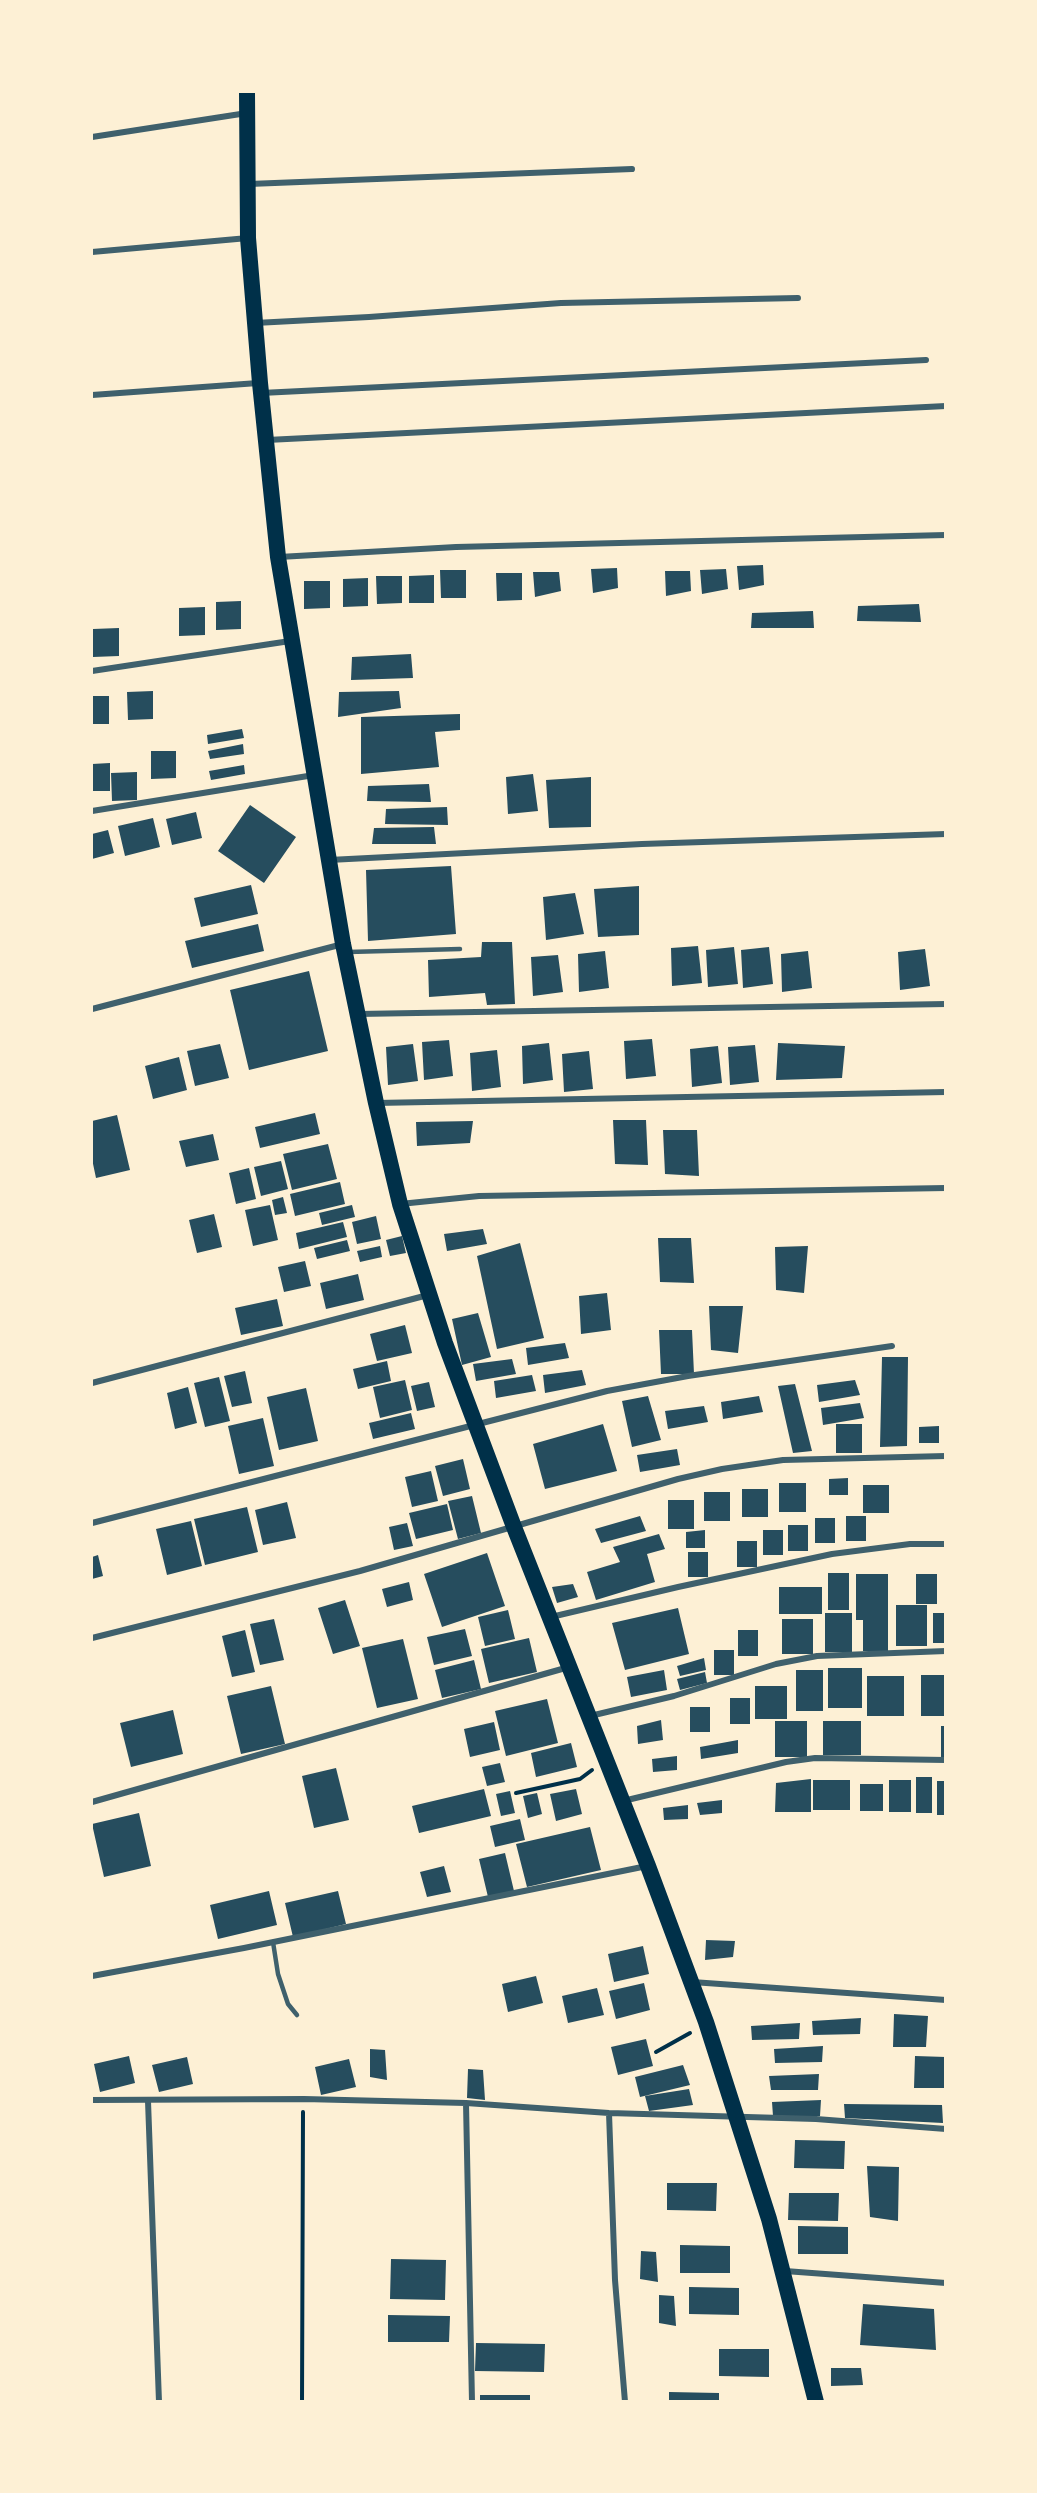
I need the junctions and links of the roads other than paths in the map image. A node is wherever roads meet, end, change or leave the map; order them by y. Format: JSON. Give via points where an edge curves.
{"nodes":[{"id":1,"x":247,"y":92,"type":"edge"},
{"id":2,"x":248,"y":113,"type":"junction"},
{"id":3,"x":92,"y":137,"type":"edge"},
{"id":4,"x":632,"y":169,"type":"dead end"},
{"id":5,"x":248,"y":184,"type":"junction"},
{"id":6,"x":248,"y":238,"type":"junction"},
{"id":7,"x":92,"y":252,"type":"edge"},
{"id":8,"x":798,"y":298,"type":"dead end"},
{"id":9,"x":254,"y":322,"type":"junction"},
{"id":10,"x":926,"y":360,"type":"dead end"},
{"id":11,"x":260,"y":388,"type":"junction"},
{"id":12,"x":92,"y":395,"type":"edge"},
{"id":13,"x":945,"y":406,"type":"edge"},
{"id":14,"x":266,"y":440,"type":"junction"},
{"id":15,"x":945,"y":535,"type":"edge"},
{"id":16,"x":278,"y":557,"type":"junction"},
{"id":17,"x":292,"y":641,"type":"junction"},
{"id":18,"x":92,"y":671,"type":"edge"},
{"id":19,"x":315,"y":775,"type":"junction"},
{"id":20,"x":92,"y":812,"type":"edge"},
{"id":21,"x":945,"y":834,"type":"edge"},
{"id":22,"x":329,"y":860,"type":"junction"},
{"id":23,"x":344,"y":948,"type":"junction"},
{"id":24,"x":460,"y":949,"type":"dead end"},
{"id":25,"x":945,"y":1004,"type":"edge"},
{"id":26,"x":92,"y":1009,"type":"edge"},
{"id":27,"x":358,"y":1014,"type":"junction"},
{"id":28,"x":945,"y":1092,"type":"edge"},
{"id":29,"x":376,"y":1103,"type":"junction"},
{"id":30,"x":945,"y":1188,"type":"edge"},
{"id":31,"x":400,"y":1204,"type":"junction"},
{"id":32,"x":429,"y":1295,"type":"junction"},
{"id":33,"x":892,"y":1346,"type":"dead end"},
{"id":34,"x":92,"y":1383,"type":"edge"},
{"id":35,"x":475,"y":1424,"type":"junction"},
{"id":36,"x":945,"y":1456,"type":"edge"},
{"id":37,"x":92,"y":1523,"type":"edge"},
{"id":38,"x":514,"y":1527,"type":"junction"},
{"id":39,"x":945,"y":1544,"type":"edge"},
{"id":40,"x":550,"y":1617,"type":"junction"},
{"id":41,"x":92,"y":1638,"type":"edge"},
{"id":42,"x":945,"y":1651,"type":"edge"},
{"id":43,"x":569,"y":1667,"type":"junction"},
{"id":44,"x":589,"y":1716,"type":"junction"},
{"id":45,"x":945,"y":1760,"type":"edge"},
{"id":46,"x":622,"y":1801,"type":"junction"},
{"id":47,"x":92,"y":1802,"type":"edge"},
{"id":48,"x":648,"y":1866,"type":"junction"},
{"id":49,"x":273,"y":1942,"type":"junction"},
{"id":50,"x":92,"y":1976,"type":"edge"},
{"id":51,"x":692,"y":1982,"type":"junction"},
{"id":52,"x":945,"y":2000,"type":"edge"},
{"id":53,"x":297,"y":2015,"type":"dead end"},
{"id":54,"x":92,"y":2100,"type":"edge"},
{"id":55,"x":148,"y":2101,"type":"junction"},
{"id":56,"x":466,"y":2103,"type":"junction"},
{"id":57,"x":609,"y":2113,"type":"junction"},
{"id":58,"x":737,"y":2117,"type":"junction"},
{"id":59,"x":945,"y":2129,"type":"edge"},
{"id":60,"x":782,"y":2271,"type":"junction"},
{"id":61,"x":945,"y":2283,"type":"edge"},
{"id":62,"x":159,"y":2402,"type":"edge"},
{"id":63,"x":472,"y":2402,"type":"edge"},
{"id":64,"x":625,"y":2402,"type":"edge"},
{"id":65,"x":816,"y":2402,"type":"edge"}],
"edges":[{"from":1,"to":2,"type":"highway"},
{"from":2,"to":3,"type":"street"},
{"from":2,"to":5,"type":"highway"},
{"from":4,"to":5,"type":"street"},
{"from":5,"to":6,"type":"highway"},
{"from":6,"to":7,"type":"street"},
{"from":6,"to":9,"type":"highway"},
{"from":8,"to":9,"type":"street","via":[[561,303]]},
{"from":9,"to":11,"type":"highway"},
{"from":10,"to":11,"type":"street"},
{"from":11,"to":12,"type":"street"},
{"from":11,"to":14,"type":"highway"},
{"from":13,"to":14,"type":"street"},
{"from":14,"to":16,"type":"highway"},
{"from":15,"to":16,"type":"street","via":[[456,547]]},
{"from":16,"to":17,"type":"highway"},
{"from":17,"to":18,"type":"street"},
{"from":17,"to":19,"type":"highway"},
{"from":19,"to":20,"type":"street"},
{"from":19,"to":22,"type":"highway"},
{"from":21,"to":22,"type":"street"},
{"from":22,"to":23,"type":"highway"},
{"from":23,"to":24,"type":"lane"},
{"from":23,"to":26,"type":"street"},
{"from":23,"to":27,"type":"highway"},
{"from":25,"to":27,"type":"street"},
{"from":27,"to":29,"type":"highway"},
{"from":28,"to":29,"type":"street"},
{"from":29,"to":31,"type":"highway"},
{"from":30,"to":31,"type":"street","via":[[479,1196]]},
{"from":31,"to":32,"type":"highway"},
{"from":32,"to":34,"type":"street"},
{"from":32,"to":35,"type":"highway"},
{"from":33,"to":35,"type":"street","via":[[607,1391]]},
{"from":35,"to":37,"type":"street"},
{"from":35,"to":38,"type":"highway"},
{"from":36,"to":38,"type":"street","via":[[783,1460],[722,1469]]},
{"from":38,"to":40,"type":"highway"},
{"from":38,"to":41,"type":"street","via":[[360,1571]]},
{"from":39,"to":40,"type":"street","via":[[832,1554]]},
{"from":40,"to":43,"type":"highway"},
{"from":42,"to":44,"type":"street","via":[[818,1656]]},
{"from":43,"to":44,"type":"highway"},
{"from":43,"to":47,"type":"street"},
{"from":44,"to":46,"type":"highway"},
{"from":45,"to":46,"type":"street","via":[[815,1758]]},
{"from":46,"to":48,"type":"highway"},
{"from":48,"to":49,"type":"street"},
{"from":48,"to":51,"type":"highway"},
{"from":49,"to":50,"type":"street"},
{"from":49,"to":53,"type":"lane","via":[[278,1974],[288,2004]]},
{"from":51,"to":52,"type":"street"},
{"from":51,"to":58,"type":"highway"},
{"from":54,"to":55,"type":"street"},
{"from":55,"to":56,"type":"street"},
{"from":55,"to":62,"type":"street"},
{"from":56,"to":57,"type":"street"},
{"from":56,"to":63,"type":"street"},
{"from":57,"to":58,"type":"street"},
{"from":57,"to":64,"type":"street","via":[[615,2280]]},
{"from":58,"to":59,"type":"street"},
{"from":58,"to":60,"type":"highway"},
{"from":60,"to":61,"type":"street"},
{"from":60,"to":65,"type":"highway"}]}
